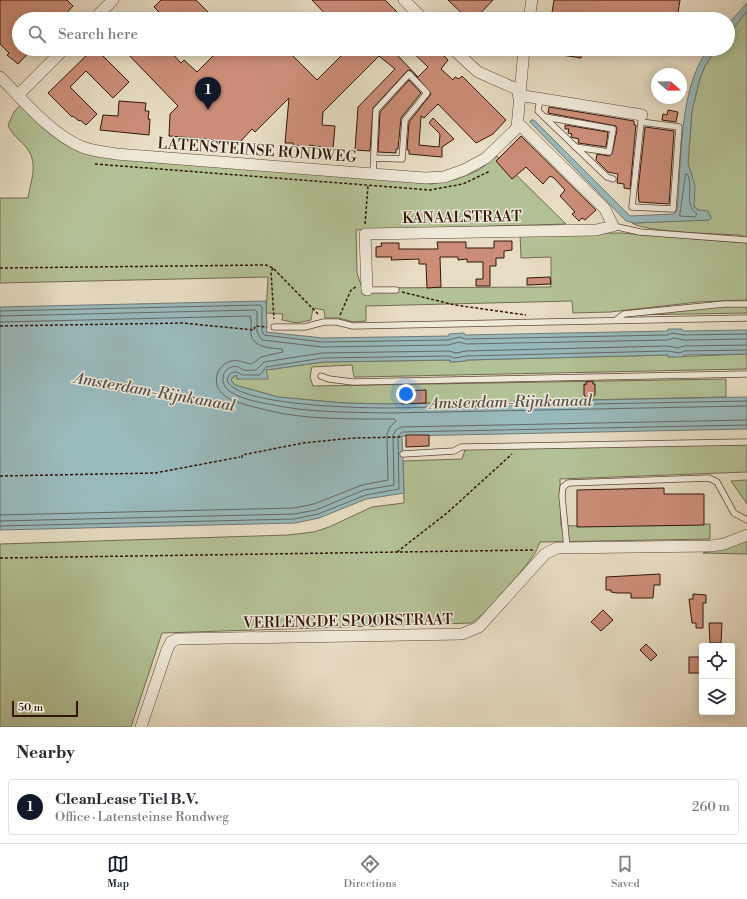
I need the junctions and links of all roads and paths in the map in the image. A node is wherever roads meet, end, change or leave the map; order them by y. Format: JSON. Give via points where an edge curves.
{"nodes":[{"id":1,"x":113,"y":0,"type":"edge"},
{"id":2,"x":404,"y":0,"type":"edge"},
{"id":3,"x":532,"y":0,"type":"edge"},
{"id":4,"x":101,"y":12,"type":"edge"},
{"id":5,"x":416,"y":12,"type":"edge"},
{"id":6,"x":530,"y":12,"type":"edge"},
{"id":7,"x":57,"y":56,"type":"edge"},
{"id":8,"x":461,"y":56,"type":"edge"},
{"id":9,"x":523,"y":56,"type":"edge"},
{"id":10,"x":0,"y":77,"type":"edge"},
{"id":11,"x":518,"y":92,"type":"junction"},
{"id":12,"x":18,"y":95,"type":"junction"},
{"id":13,"x":540,"y":99,"type":"junction"},
{"id":14,"x":545,"y":117,"type":"junction"},
{"id":15,"x":641,"y":119,"type":"junction"},
{"id":16,"x":518,"y":124,"type":"junction"},
{"id":17,"x":575,"y":147,"type":"junction"},
{"id":18,"x":374,"y":158,"type":"junction"},
{"id":19,"x":371,"y":174,"type":"junction"},
{"id":20,"x":614,"y":178,"type":"dead end"},
{"id":21,"x":365,"y":215,"type":"dead end"},
{"id":22,"x":613,"y":226,"type":"junction"},
{"id":23,"x":747,"y":240,"type":"edge"},
{"id":24,"x":0,"y":268,"type":"edge"},
{"id":25,"x":273,"y":268,"type":"junction"},
{"id":26,"x":366,"y":278,"type":"junction"},
{"id":27,"x":367,"y":290,"type":"joint"},
{"id":28,"x":396,"y":290,"type":"joint"},
{"id":29,"x":747,"y":304,"type":"edge"},
{"id":30,"x":531,"y":315,"type":"dead end"},
{"id":31,"x":747,"y":318,"type":"edge"},
{"id":32,"x":616,"y":320,"type":"junction"},
{"id":33,"x":324,"y":322,"type":"junction"},
{"id":34,"x":337,"y":322,"type":"junction"},
{"id":35,"x":0,"y":326,"type":"edge"},
{"id":36,"x":266,"y":327,"type":"dead end"},
{"id":37,"x":274,"y":327,"type":"joint"},
{"id":38,"x":747,"y":374,"type":"edge"},
{"id":39,"x":321,"y":376,"type":"dead end"},
{"id":40,"x":402,"y":437,"type":"dead end"},
{"id":41,"x":747,"y":442,"type":"edge"},
{"id":42,"x":521,"y":446,"type":"junction"},
{"id":43,"x":404,"y":454,"type":"dead end"},
{"id":44,"x":0,"y":476,"type":"edge"},
{"id":45,"x":747,"y":520,"type":"edge"},
{"id":46,"x":747,"y":534,"type":"edge"},
{"id":47,"x":567,"y":548,"type":"junction"},
{"id":48,"x":536,"y":550,"type":"dead end"},
{"id":49,"x":397,"y":552,"type":"junction"},
{"id":50,"x":0,"y":558,"type":"edge"},
{"id":51,"x":141,"y":727,"type":"edge"}],
"edges":[{"from":1,"to":4,"type":"street"},
{"from":2,"to":5,"type":"street"},
{"from":3,"to":6,"type":"street"},
{"from":7,"to":12,"type":"street"},
{"from":8,"to":11,"type":"street","via":[[478,72]]},
{"from":9,"to":11,"type":"street"},
{"from":10,"to":12,"type":"street","name":"LATENSTEINSE RONDWEG"},
{"from":11,"to":13,"type":"street"},
{"from":11,"to":16,"type":"street"},
{"from":12,"to":19,"type":"street","name":"LATENSTEINSE RONDWEG","via":[[64,138],[84,148],[116,154]]},
{"from":13,"to":14,"type":"lane","via":[[538,111]]},
{"from":13,"to":15,"type":"street"},
{"from":14,"to":17,"type":"lane"},
{"from":14,"to":17,"type":"lane","via":[[613,129],[609,152]]},
{"from":15,"to":15,"type":"lane","via":[[679,127],[673,209],[632,207]]},
{"from":16,"to":19,"type":"street","name":"LATENSTEINSE RONDWEG","via":[[486,158],[444,177]]},
{"from":16,"to":22,"type":"street","via":[[605,209]]},
{"from":17,"to":20,"type":"lane","via":[[607,177]]},
{"from":18,"to":18,"type":"lane","via":[[376,110],[409,74],[427,94],[405,120],[402,159]]},
{"from":18,"to":19,"type":"lane"},
{"from":19,"to":21,"type":"path"},
{"from":22,"to":23,"type":"lane","via":[[640,232]]},
{"from":22,"to":26,"type":"street","name":"KANAALSTRAAT","via":[[596,230],[365,234]]},
{"from":24,"to":25,"type":"path","via":[[266,265]]},
{"from":25,"to":33,"type":"path","via":[[315,309]]},
{"from":25,"to":37,"type":"path","via":[[271,272]]},
{"from":26,"to":27,"type":"street","name":"KANAALSTRAAT"},
{"from":26,"to":34,"type":"path","via":[[351,290]]},
{"from":27,"to":28,"type":"lane"},
{"from":28,"to":30,"type":"path","via":[[455,305]]},
{"from":29,"to":32,"type":"lane","via":[[624,314]]},
{"from":31,"to":32,"type":"lane"},
{"from":32,"to":34,"type":"lane","via":[[353,326]]},
{"from":33,"to":34,"type":"lane"},
{"from":33,"to":37,"type":"lane","via":[[305,327]]},
{"from":35,"to":36,"type":"path","via":[[183,323],[254,330],[255,326]]},
{"from":38,"to":39,"type":"lane","via":[[354,382]]},
{"from":40,"to":44,"type":"path","via":[[303,443],[154,473]]},
{"from":41,"to":42,"type":"lane"},
{"from":42,"to":43,"type":"lane","via":[[461,447],[454,451]]},
{"from":42,"to":49,"type":"path","via":[[447,513]]},
{"from":45,"to":47,"type":"lane","via":[[734,513],[717,482],[709,478],[568,483],[563,487],[562,496]]},
{"from":46,"to":47,"type":"street","name":"VERLENGDE SPOORSTRAAT","via":[[724,544],[711,546]]},
{"from":47,"to":51,"type":"street","name":"VERLENGDE SPOORSTRAAT","via":[[557,548],[546,554],[479,627],[462,634],[177,639],[171,642]]},
{"from":48,"to":49,"type":"path"},
{"from":49,"to":50,"type":"path"}]}
